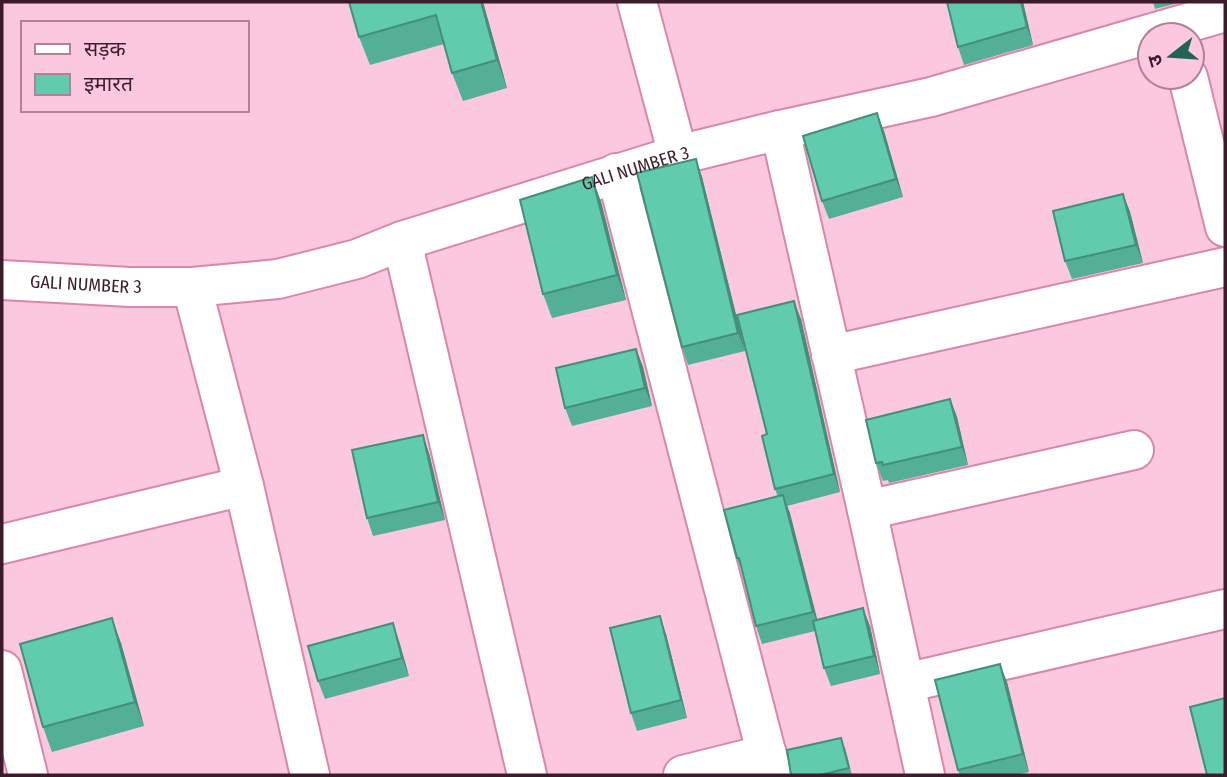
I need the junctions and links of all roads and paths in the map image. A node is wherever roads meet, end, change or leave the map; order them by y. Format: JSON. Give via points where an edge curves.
{"nodes":[{"id":1,"x":637,"y":2,"type":"edge"},
{"id":2,"x":1225,"y":12,"type":"edge"},
{"id":3,"x":1202,"y":21,"type":"edge"},
{"id":4,"x":1136,"y":42,"type":"edge"},
{"id":5,"x":1191,"y":91,"type":"edge"},
{"id":6,"x":779,"y":130,"type":"junction"},
{"id":7,"x":678,"y":155,"type":"junction"},
{"id":8,"x":616,"y":173,"type":"junction"},
{"id":9,"x":1225,"y":227,"type":"edge"},
{"id":10,"x":402,"y":241,"type":"junction"},
{"id":11,"x":1225,"y":267,"type":"edge"},
{"id":12,"x":2,"y":280,"type":"edge"},
{"id":13,"x":192,"y":287,"type":"junction"},
{"id":14,"x":831,"y":355,"type":"junction"},
{"id":15,"x":1134,"y":450,"type":"dead end"},
{"id":16,"x":244,"y":486,"type":"junction"},
{"id":17,"x":867,"y":510,"type":"junction"},
{"id":18,"x":2,"y":544,"type":"edge"},
{"id":19,"x":1225,"y":609,"type":"edge"},
{"id":20,"x":2,"y":670,"type":"edge"},
{"id":21,"x":905,"y":683,"type":"junction"},
{"id":22,"x":769,"y":765,"type":"edge"},
{"id":23,"x":29,"y":775,"type":"edge"},
{"id":24,"x":310,"y":775,"type":"edge"},
{"id":25,"x":527,"y":775,"type":"edge"},
{"id":26,"x":683,"y":775,"type":"edge"},
{"id":27,"x":925,"y":775,"type":"edge"}],
"edges":[{"from":1,"to":7,"type":"street"},
{"from":2,"to":3,"type":"street","name":"GALI NUMBER 3"},
{"from":4,"to":6,"type":"street","name":"GALI NUMBER 3","via":[[931,97]]},
{"from":5,"to":9,"type":"street"},
{"from":6,"to":7,"type":"street","name":"GALI NUMBER 3"},
{"from":6,"to":14,"type":"street"},
{"from":7,"to":8,"type":"street","name":"GALI NUMBER 3"},
{"from":8,"to":10,"type":"street","name":"GALI NUMBER 3"},
{"from":8,"to":22,"type":"street"},
{"from":10,"to":13,"type":"street","name":"GALI NUMBER 3","via":[[357,259],[278,279]]},
{"from":10,"to":25,"type":"street"},
{"from":11,"to":14,"type":"street"},
{"from":12,"to":13,"type":"street","name":"GALI NUMBER 3"},
{"from":13,"to":16,"type":"street"},
{"from":14,"to":17,"type":"street"},
{"from":15,"to":17,"type":"street"},
{"from":16,"to":18,"type":"street"},
{"from":16,"to":24,"type":"street"},
{"from":17,"to":21,"type":"street"},
{"from":19,"to":21,"type":"street"},
{"from":20,"to":23,"type":"street"},
{"from":21,"to":27,"type":"street"},
{"from":22,"to":26,"type":"street"}]}
